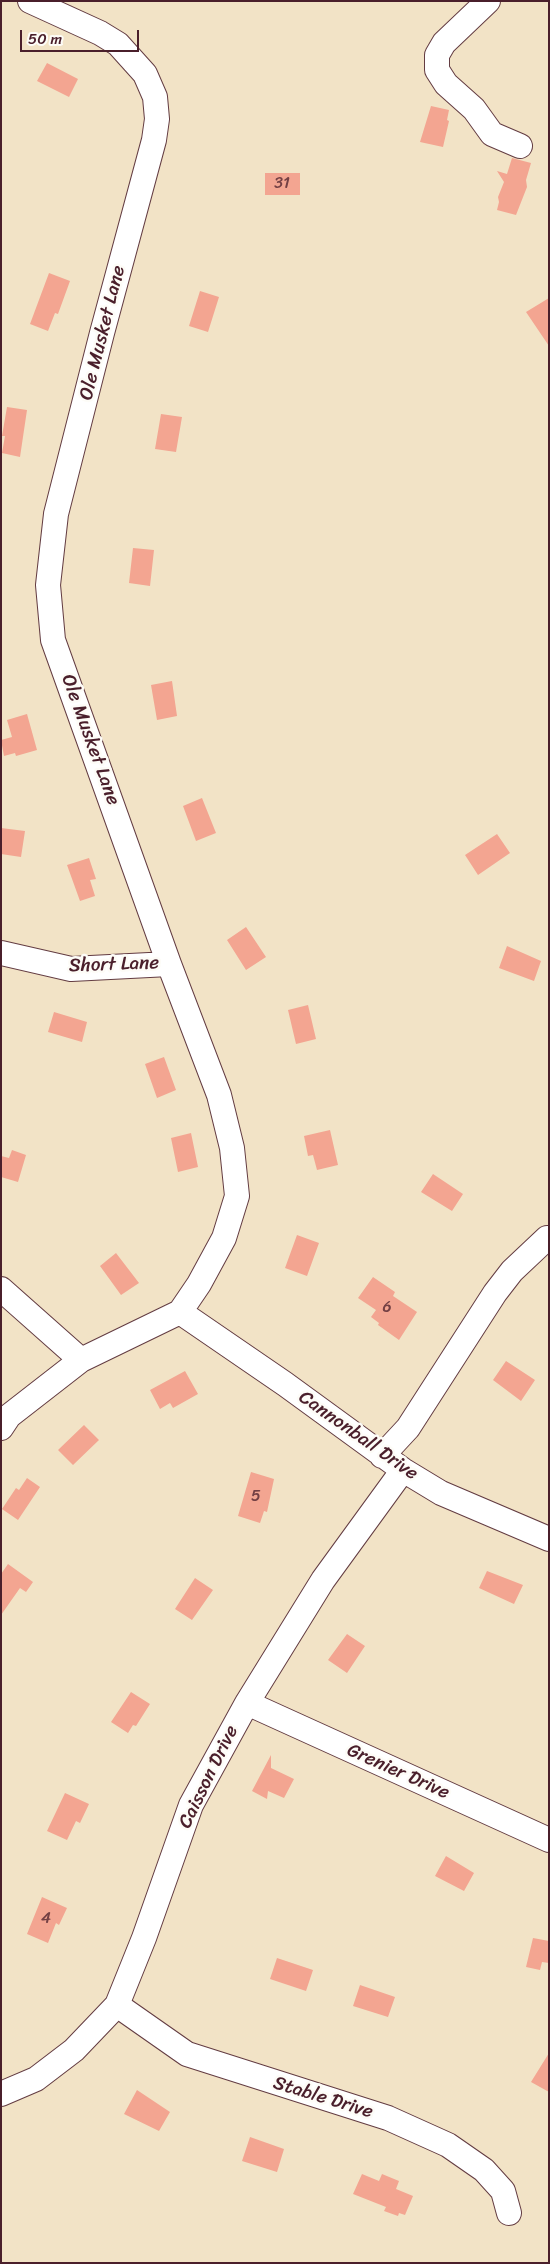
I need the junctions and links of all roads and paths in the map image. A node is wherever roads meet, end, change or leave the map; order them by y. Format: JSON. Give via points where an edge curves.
{"nodes":[{"id":1,"x":30,"y":1,"type":"edge"},
{"id":2,"x":488,"y":1,"type":"edge"},
{"id":3,"x":520,"y":146,"type":"dead end"},
{"id":4,"x":1,"y":953,"type":"edge"},
{"id":5,"x":169,"y":964,"type":"junction"},
{"id":6,"x":547,"y":1238,"type":"dead end"},
{"id":7,"x":1,"y":1289,"type":"edge"},
{"id":8,"x":180,"y":1312,"type":"junction"},
{"id":9,"x":81,"y":1360,"type":"junction"},
{"id":10,"x":1,"y":1428,"type":"edge"},
{"id":11,"x":382,"y":1456,"type":"junction"},
{"id":12,"x":403,"y":1470,"type":"junction"},
{"id":13,"x":549,"y":1539,"type":"edge"},
{"id":14,"x":246,"y":1703,"type":"junction"},
{"id":15,"x":549,"y":1840,"type":"edge"},
{"id":16,"x":117,"y":2005,"type":"junction"},
{"id":17,"x":1,"y":2094,"type":"edge"},
{"id":18,"x":509,"y":2213,"type":"dead end"}],
"edges":[{"from":1,"to":5,"type":"street","name":"Ole Musket Lane","via":[[118,44],[145,74],[155,97],[157,119],[154,140],[56,514],[48,585],[54,640]]},
{"from":2,"to":3,"type":"street","via":[[444,43],[437,56],[437,70],[446,84],[474,108],[492,134]]},
{"from":4,"to":5,"type":"street","name":"Short Lane","via":[[70,969]]},
{"from":5,"to":8,"type":"street","name":"Ole Musket Lane","via":[[219,1095],[232,1148],[237,1196],[224,1238]]},
{"from":6,"to":11,"type":"street","via":[[512,1271],[495,1293],[408,1428]]},
{"from":7,"to":9,"type":"street"},
{"from":8,"to":9,"type":"street"},
{"from":8,"to":11,"type":"street","name":"Cannonball Drive"},
{"from":9,"to":10,"type":"street","via":[[9,1416]]},
{"from":11,"to":12,"type":"street","name":"Cannonball Drive"},
{"from":12,"to":13,"type":"street","name":"Cannonball Drive","via":[[441,1493]]},
{"from":12,"to":14,"type":"street","name":"Caisson Drive","via":[[323,1580]]},
{"from":14,"to":15,"type":"street","name":"Grenier Drive"},
{"from":14,"to":16,"type":"street","name":"Caisson Drive","via":[[191,1805]]},
{"from":16,"to":17,"type":"street","name":"Caisson Drive","via":[[74,2050],[36,2079]]},
{"from":16,"to":18,"type":"street","name":"Stable Drive","via":[[187,2054],[388,2118],[448,2145],[484,2170],[503,2191]]}]}
